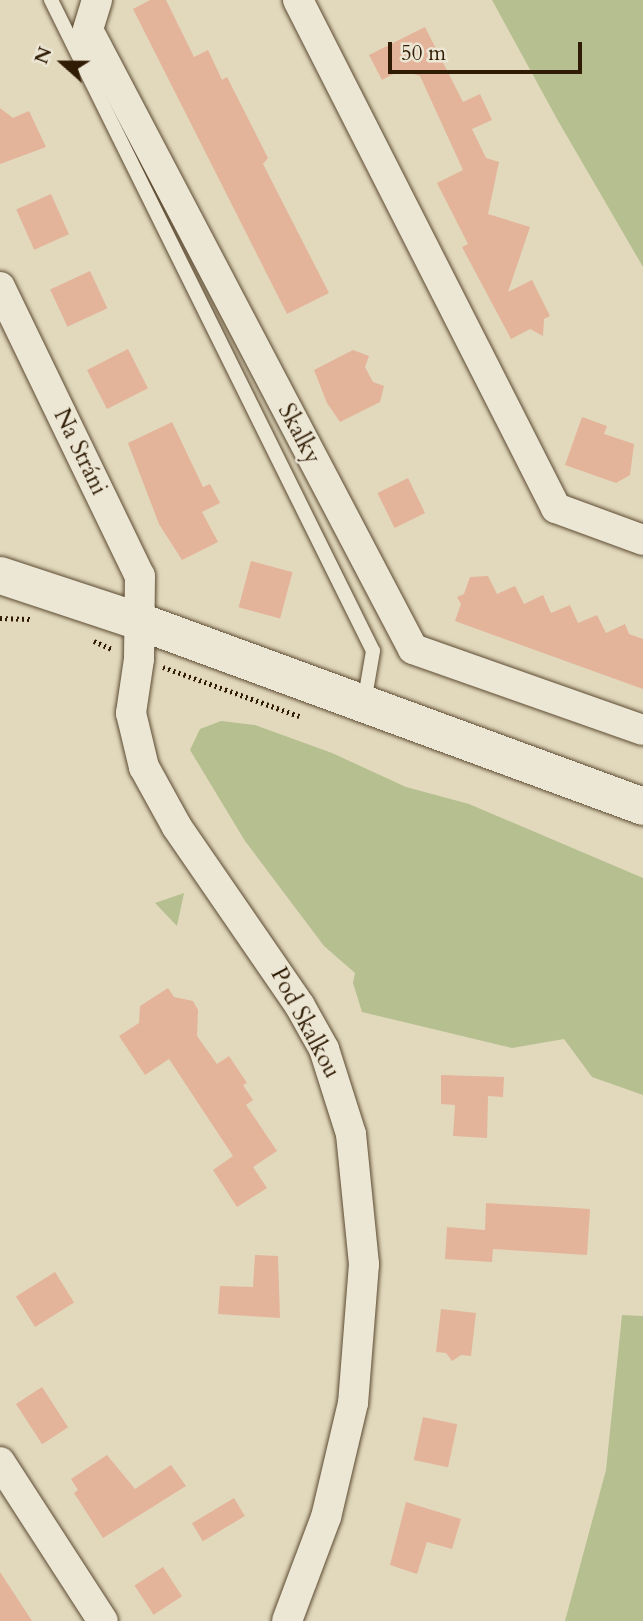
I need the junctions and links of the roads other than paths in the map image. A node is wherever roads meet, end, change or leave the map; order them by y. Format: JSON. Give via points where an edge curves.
{"nodes":[{"id":1,"x":51,"y":0,"type":"edge"},
{"id":2,"x":97,"y":0,"type":"edge"},
{"id":3,"x":298,"y":0,"type":"edge"},
{"id":4,"x":0,"y":287,"type":"edge"},
{"id":5,"x":643,"y":540,"type":"edge"},
{"id":6,"x":0,"y":575,"type":"edge"},
{"id":7,"x":139,"y":621,"type":"junction"},
{"id":8,"x":364,"y":704,"type":"junction"},
{"id":9,"x":643,"y":730,"type":"edge"},
{"id":10,"x":643,"y":806,"type":"edge"},
{"id":11,"x":0,"y":1462,"type":"edge"},
{"id":12,"x":103,"y":1621,"type":"edge"},
{"id":13,"x":287,"y":1621,"type":"edge"}],
"edges":[{"from":1,"to":8,"type":"lane","via":[[373,651]]},
{"from":2,"to":9,"type":"street","name":"Skalky","via":[[88,30],[414,649]]},
{"from":3,"to":5,"type":"street","via":[[556,508]]},
{"from":4,"to":7,"type":"street","name":"Na Stráni","via":[[140,576]]},
{"from":6,"to":7,"type":"street"},
{"from":7,"to":8,"type":"street"},
{"from":7,"to":13,"type":"street","name":"Pod Skalkou","via":[[131,713],[144,767],[177,827],[278,969],[324,1049],[342,1098],[358,1171],[364,1264],[353,1403],[326,1517]]},
{"from":8,"to":10,"type":"street"},
{"from":11,"to":12,"type":"street"}]}
